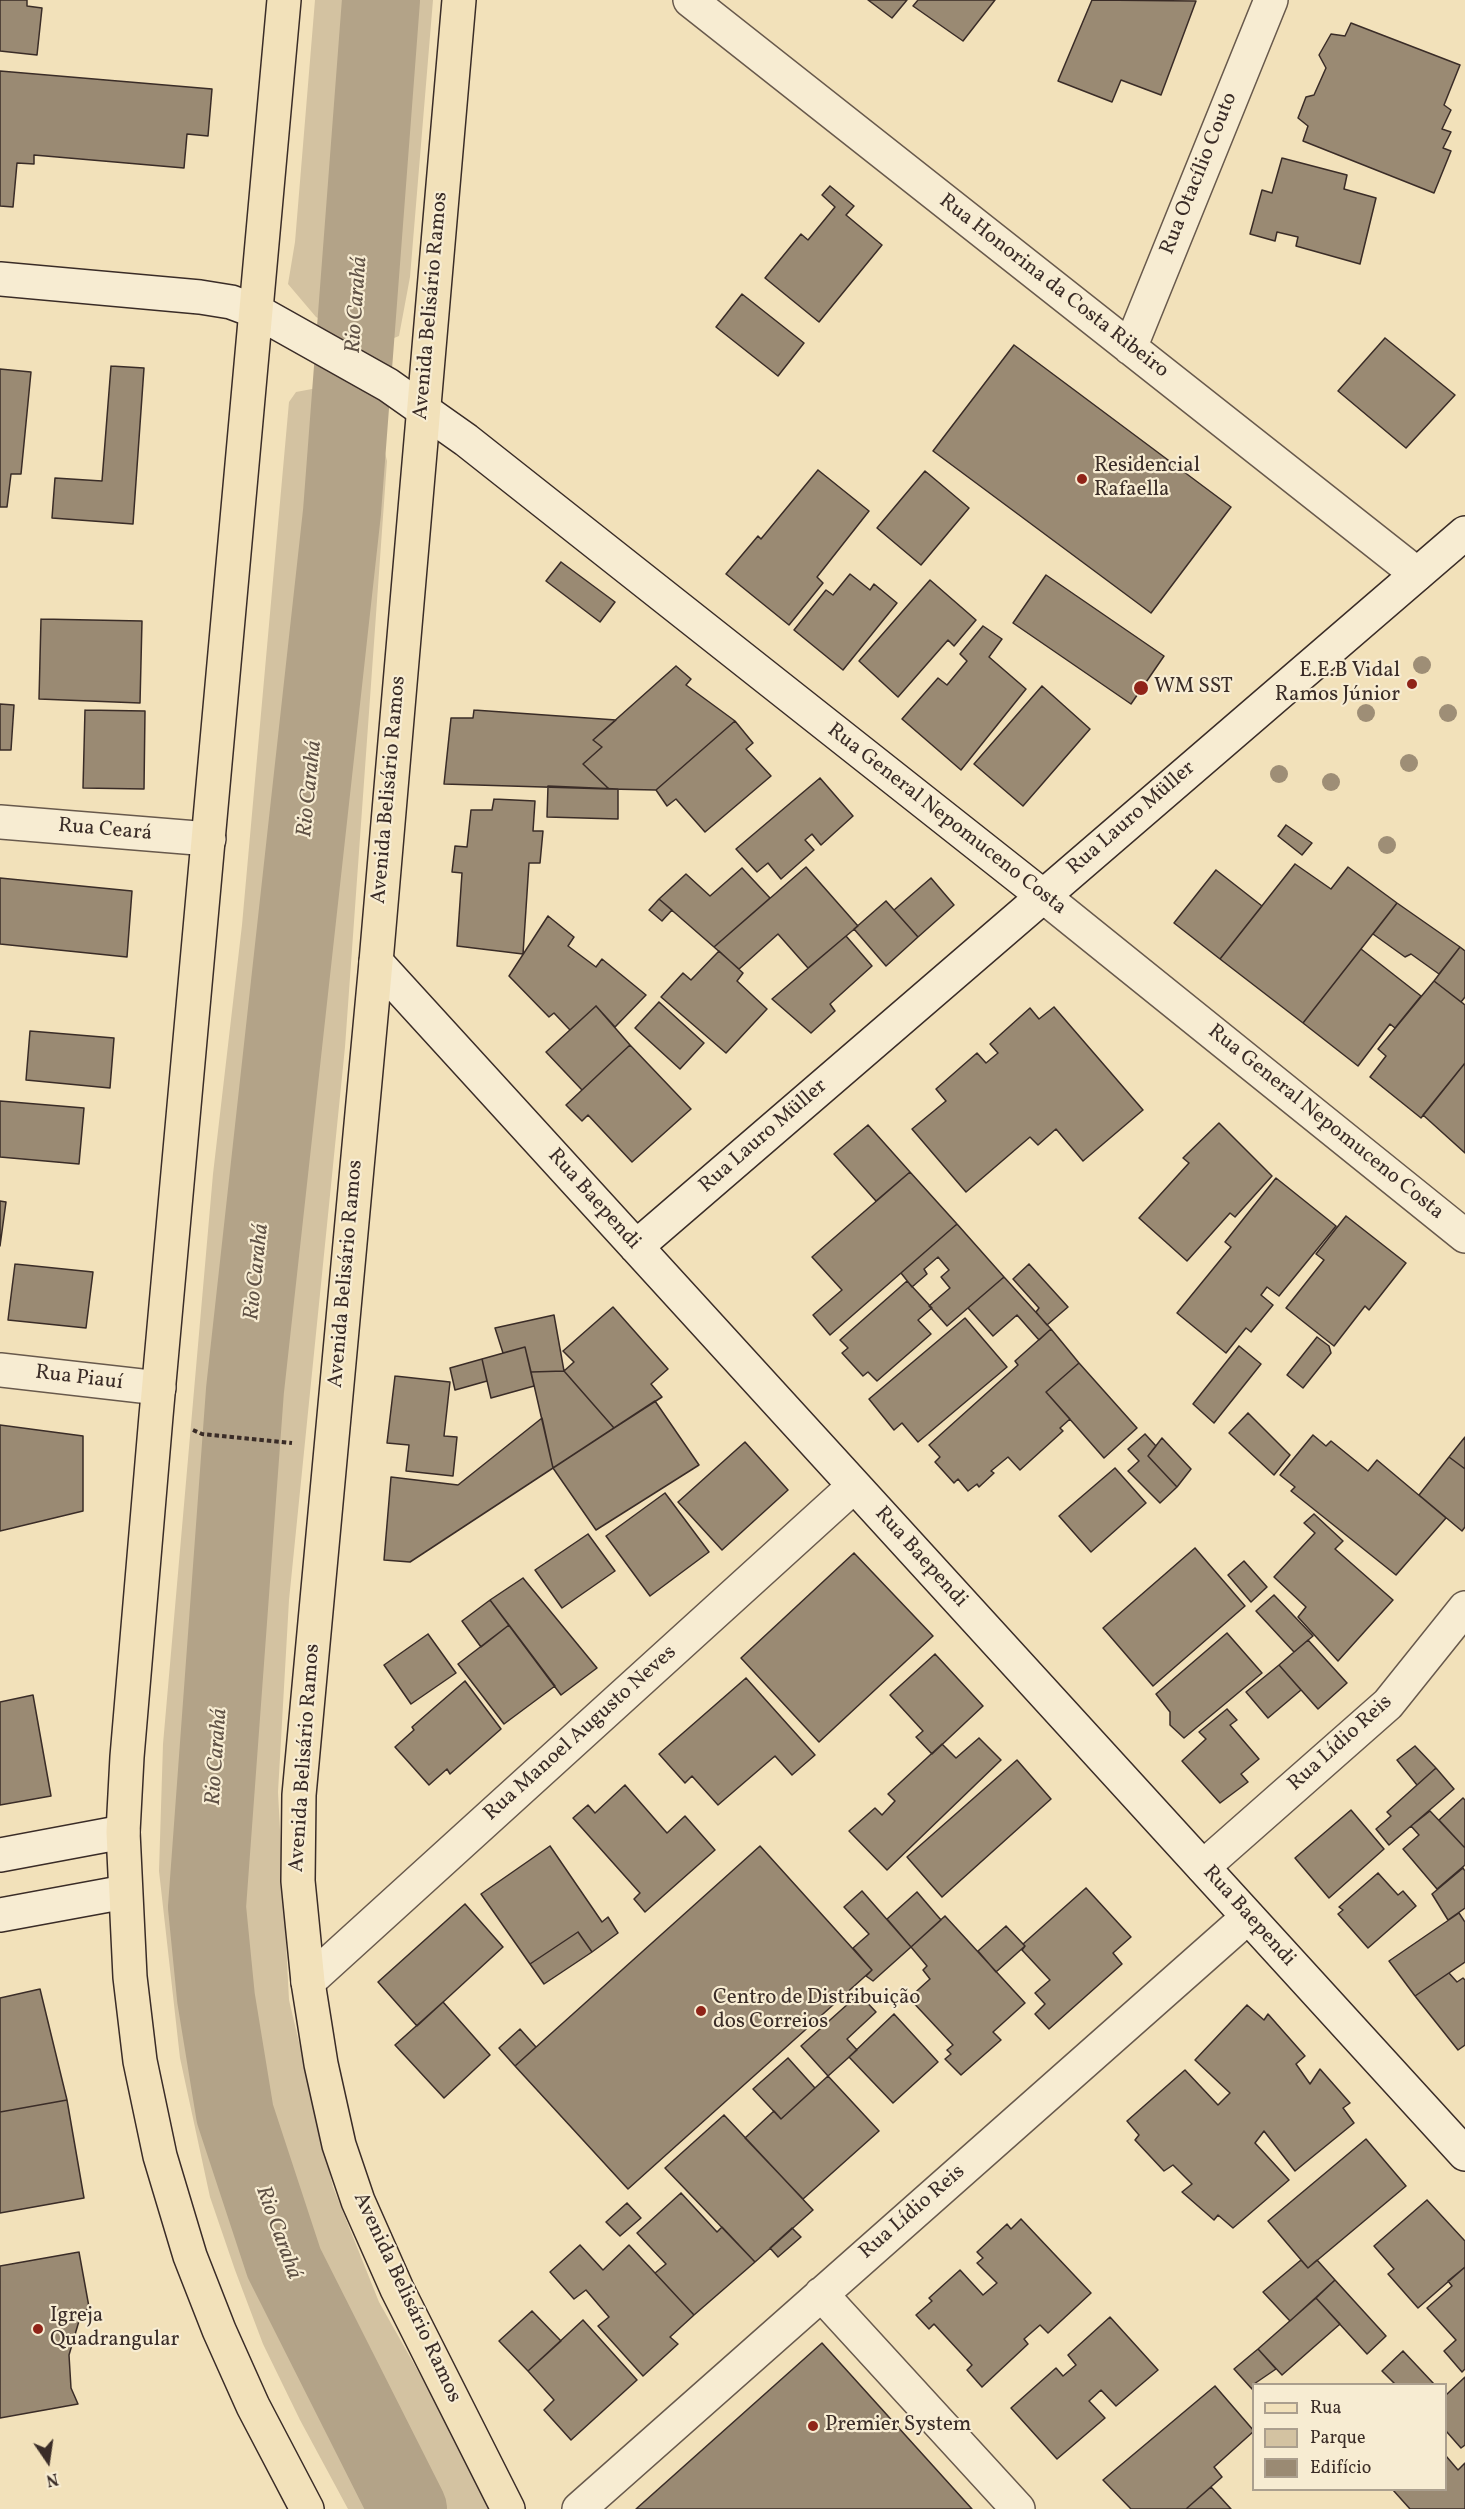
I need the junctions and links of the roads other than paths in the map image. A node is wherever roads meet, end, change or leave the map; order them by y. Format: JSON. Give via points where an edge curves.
{"nodes":[{"id":1,"x":284,"y":0,"type":"edge"},
{"id":2,"x":459,"y":0,"type":"edge"},
{"id":3,"x":690,"y":0,"type":"edge"},
{"id":4,"x":1271,"y":0,"type":"edge"},
{"id":5,"x":0,"y":279,"type":"edge"},
{"id":6,"x":258,"y":312,"type":"junction"},
{"id":7,"x":1130,"y":348,"type":"junction"},
{"id":8,"x":423,"y":408,"type":"junction"},
{"id":9,"x":1465,"y":532,"type":"edge"},
{"id":10,"x":1417,"y":574,"type":"junction"},
{"id":11,"x":0,"y":822,"type":"edge"},
{"id":12,"x":209,"y":839,"type":"junction"},
{"id":13,"x":1043,"y":896,"type":"junction"},
{"id":14,"x":376,"y":962,"type":"junction"},
{"id":15,"x":1465,"y":1236,"type":"edge"},
{"id":16,"x":636,"y":1247,"type":"junction"},
{"id":17,"x":0,"y":1370,"type":"edge"},
{"id":18,"x":159,"y":1388,"type":"junction"},
{"id":19,"x":854,"y":1486,"type":"junction"},
{"id":20,"x":1465,"y":1608,"type":"edge"},
{"id":21,"x":123,"y":1832,"type":"junction"},
{"id":22,"x":0,"y":1855,"type":"edge"},
{"id":23,"x":1203,"y":1868,"type":"junction"},
{"id":24,"x":125,"y":1892,"type":"junction"},
{"id":25,"x":0,"y":1915,"type":"edge"},
{"id":26,"x":1248,"y":1917,"type":"junction"},
{"id":27,"x":308,"y":1982,"type":"junction"},
{"id":28,"x":1465,"y":2154,"type":"edge"},
{"id":29,"x":821,"y":2294,"type":"junction"},
{"id":30,"x":307,"y":2509,"type":"edge"},
{"id":31,"x":508,"y":2509,"type":"edge"},
{"id":32,"x":579,"y":2509,"type":"edge"},
{"id":33,"x":1018,"y":2509,"type":"edge"}],
"edges":[{"from":1,"to":6,"type":"main road"},
{"from":2,"to":8,"type":"main road","name":"Avenida Belisário Ramos"},
{"from":3,"to":7,"type":"street","name":"Rua Honorina da Costa Ribeiro"},
{"from":4,"to":7,"type":"street","name":"Rua Otacílio Couto"},
{"from":5,"to":6,"type":"street","name":"Rua General Nepomuceno Costa","via":[[200,297]]},
{"from":6,"to":8,"type":"street","name":"Rua General Nepomuceno Costa"},
{"from":6,"to":12,"type":"main road"},
{"from":7,"to":10,"type":"street","name":"Rua Honorina da Costa Ribeiro"},
{"from":8,"to":13,"type":"street","name":"Rua General Nepomuceno Costa"},
{"from":8,"to":14,"type":"main road","name":"Avenida Belisário Ramos"},
{"from":9,"to":10,"type":"street","name":"Rua Lauro Müller"},
{"from":10,"to":13,"type":"street","name":"Rua Lauro Müller"},
{"from":11,"to":12,"type":"street","name":"Rua Ceará"},
{"from":12,"to":18,"type":"main road"},
{"from":13,"to":15,"type":"street","name":"Rua General Nepomuceno Costa"},
{"from":13,"to":16,"type":"street","name":"Rua Lauro Müller"},
{"from":14,"to":16,"type":"street","name":"Rua Baependi"},
{"from":14,"to":27,"type":"main road","name":"Avenida Belisário Ramos","via":[[299,1795],[298,1881]]},
{"from":16,"to":19,"type":"street","name":"Rua Baependi"},
{"from":17,"to":18,"type":"street","name":"Rua Piauí"},
{"from":18,"to":21,"type":"main road"},
{"from":19,"to":23,"type":"street","name":"Rua Baependi"},
{"from":19,"to":27,"type":"street","name":"Rua Manoel Augusto Neves"},
{"from":20,"to":23,"type":"street","name":"Rua Lídio Reis","via":[[1389,1704]]},
{"from":21,"to":22,"type":"street"},
{"from":21,"to":24,"type":"main road"},
{"from":23,"to":26,"type":"street","name":"Rua Baependi"},
{"from":24,"to":25,"type":"street"},
{"from":24,"to":30,"type":"main road","via":[[140,2061],[160,2156],[190,2256],[219,2330],[253,2406]]},
{"from":26,"to":28,"type":"street","name":"Rua Baependi"},
{"from":26,"to":29,"type":"street","name":"Rua Lídio Reis"},
{"from":27,"to":31,"type":"main road","name":"Avenida Belisário Ramos","via":[[339,2145],[358,2201],[397,2289]]},
{"from":29,"to":32,"type":"street","name":"Rua Lídio Reis"},
{"from":29,"to":33,"type":"street"}]}
